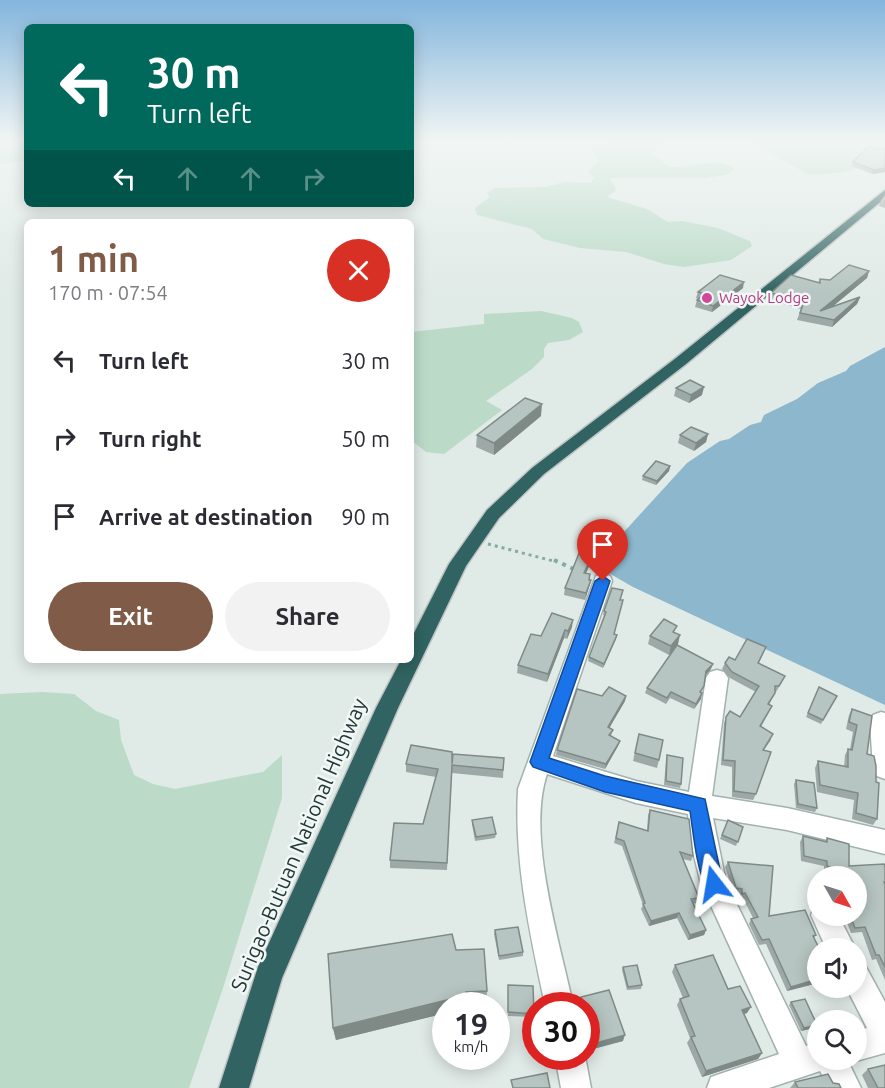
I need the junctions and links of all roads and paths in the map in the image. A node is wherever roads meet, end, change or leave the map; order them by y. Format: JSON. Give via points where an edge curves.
{"nodes":[{"id":1,"x":885,"y":193,"type":"edge"},
{"id":2,"x":474,"y":541,"type":"junction"},
{"id":3,"x":603,"y":581,"type":"joint"},
{"id":4,"x":414,"y":654,"type":"edge"},
{"id":5,"x":410,"y":663,"type":"edge"},
{"id":6,"x":717,"y":678,"type":"dead end"},
{"id":7,"x":881,"y":721,"type":"dead end"},
{"id":8,"x":539,"y":762,"type":"junction"},
{"id":9,"x":885,"y":769,"type":"edge"},
{"id":10,"x":699,"y":805,"type":"junction"},
{"id":11,"x":885,"y":842,"type":"edge"},
{"id":12,"x":557,"y":992,"type":"edge"},
{"id":13,"x":867,"y":998,"type":"edge"},
{"id":14,"x":885,"y":1032,"type":"edge"},
{"id":15,"x":885,"y":1038,"type":"edge"},
{"id":16,"x":867,"y":1043,"type":"edge"},
{"id":17,"x":807,"y":1058,"type":"edge"},
{"id":18,"x":807,"y":1060,"type":"edge"},
{"id":19,"x":573,"y":1070,"type":"edge"},
{"id":20,"x":836,"y":1070,"type":"edge"},
{"id":21,"x":738,"y":1086,"type":"edge"},
{"id":22,"x":234,"y":1088,"type":"edge"},
{"id":23,"x":576,"y":1088,"type":"edge"},
{"id":24,"x":846,"y":1088,"type":"edge"}],
"edges":[{"from":1,"to":2,"type":"highway","name":"Surigao-Butuan National Highway","via":[[681,361],[538,471],[493,514]]},
{"from":2,"to":3,"type":"path","via":[[548,558]]},
{"from":2,"to":4,"type":"highway","name":"Surigao-Butuan National Highway","via":[[458,564]]},
{"from":3,"to":8,"type":"street"},
{"from":5,"to":22,"type":"highway","name":"Surigao-Butuan National Highway","via":[[268,977]]},
{"from":6,"to":10,"type":"street"},
{"from":7,"to":9,"type":"street"},
{"from":8,"to":10,"type":"street","via":[[605,784]]},
{"from":8,"to":12,"type":"street","via":[[530,789],[528,830]]},
{"from":10,"to":11,"type":"street","via":[[787,819]]},
{"from":10,"to":17,"type":"street","via":[[714,884]]},
{"from":13,"to":14,"type":"street"},
{"from":15,"to":16,"type":"street"},
{"from":18,"to":21,"type":"street"},
{"from":19,"to":23,"type":"street"},
{"from":20,"to":24,"type":"street"}]}
